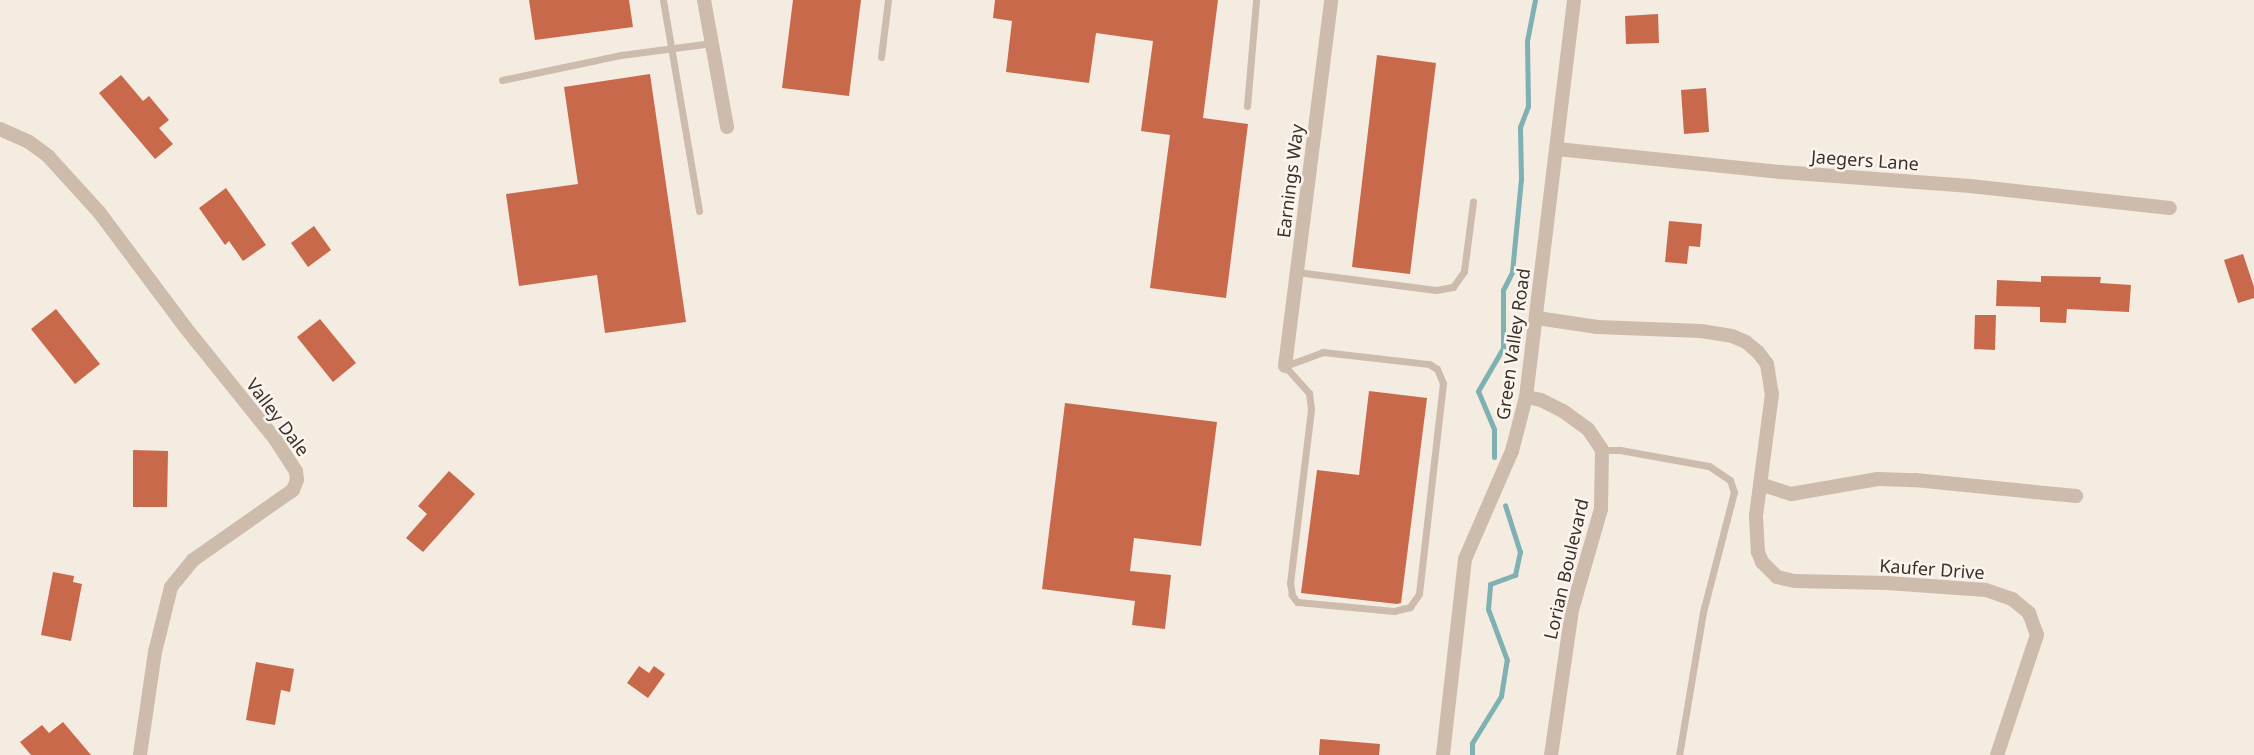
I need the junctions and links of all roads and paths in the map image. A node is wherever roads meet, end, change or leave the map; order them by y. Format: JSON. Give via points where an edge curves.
{"nodes":[{"id":1,"x":663,"y":0,"type":"edge"},
{"id":2,"x":704,"y":0,"type":"edge"},
{"id":3,"x":888,"y":0,"type":"edge"},
{"id":4,"x":1256,"y":0,"type":"edge"},
{"id":5,"x":1327,"y":0,"type":"edge"},
{"id":6,"x":1574,"y":0,"type":"edge"},
{"id":7,"x":712,"y":43,"type":"junction"},
{"id":8,"x":671,"y":49,"type":"junction"},
{"id":9,"x":881,"y":57,"type":"dead end"},
{"id":10,"x":502,"y":80,"type":"dead end"},
{"id":11,"x":1247,"y":106,"type":"dead end"},
{"id":12,"x":727,"y":127,"type":"dead end"},
{"id":13,"x":0,"y":129,"type":"edge"},
{"id":14,"x":1557,"y":149,"type":"junction"},
{"id":15,"x":1473,"y":202,"type":"dead end"},
{"id":16,"x":2170,"y":208,"type":"dead end"},
{"id":17,"x":699,"y":211,"type":"dead end"},
{"id":18,"x":1297,"y":272,"type":"junction"},
{"id":19,"x":1537,"y":318,"type":"junction"},
{"id":20,"x":1285,"y":366,"type":"junction"},
{"id":21,"x":1526,"y":397,"type":"junction"},
{"id":22,"x":1602,"y":450,"type":"junction"},
{"id":23,"x":1760,"y":484,"type":"junction"},
{"id":24,"x":2076,"y":496,"type":"dead end"},
{"id":25,"x":140,"y":755,"type":"edge"},
{"id":26,"x":1443,"y":755,"type":"edge"},
{"id":27,"x":1551,"y":755,"type":"edge"},
{"id":28,"x":1679,"y":755,"type":"edge"},
{"id":29,"x":1997,"y":755,"type":"edge"}],
"edges":[{"from":1,"to":8,"type":"lane"},
{"from":2,"to":7,"type":"street"},
{"from":3,"to":9,"type":"lane"},
{"from":4,"to":11,"type":"lane"},
{"from":5,"to":18,"type":"street","name":"Earnings Way"},
{"from":6,"to":14,"type":"street","name":"Green Valley Road"},
{"from":7,"to":8,"type":"lane"},
{"from":7,"to":12,"type":"street"},
{"from":8,"to":10,"type":"lane","via":[[621,55]]},
{"from":8,"to":17,"type":"lane"},
{"from":13,"to":25,"type":"street","name":"Valley Dale","via":[[48,156],[93,204],[296,471],[293,490],[193,560],[171,587],[155,652]]},
{"from":14,"to":16,"type":"street","name":"Jaegers Lane"},
{"from":14,"to":19,"type":"street","name":"Green Valley Road"},
{"from":15,"to":18,"type":"lane","via":[[1464,272],[1453,287],[1436,290]]},
{"from":18,"to":20,"type":"street","name":"Earnings Way"},
{"from":19,"to":21,"type":"street","name":"Green Valley Road"},
{"from":19,"to":23,"type":"street","name":"Kaufer Drive","via":[[1597,327],[1701,331],[1746,342],[1767,364],[1771,379]]},
{"from":20,"to":20,"type":"lane","via":[[1323,352],[1429,364],[1437,369],[1443,383],[1419,594],[1410,607],[1394,611],[1297,602],[1292,595],[1290,583],[1311,409],[1309,393]]},
{"from":21,"to":22,"type":"street","via":[[1563,411],[1588,429]]},
{"from":21,"to":26,"type":"street","name":"Green Valley Road","via":[[1512,451],[1465,559]]},
{"from":22,"to":27,"type":"street","name":"Lorian Boulevard","via":[[1601,509],[1572,610]]},
{"from":22,"to":28,"type":"lane","via":[[1709,466],[1730,480],[1734,492],[1703,612]]},
{"from":23,"to":24,"type":"street","via":[[1791,494],[1878,479],[1915,480]]},
{"from":23,"to":29,"type":"street","name":"Kaufer Drive","via":[[1756,516],[1758,552],[1769,572],[1778,577],[1986,590],[2012,599],[2029,613],[2037,634]]}]}
